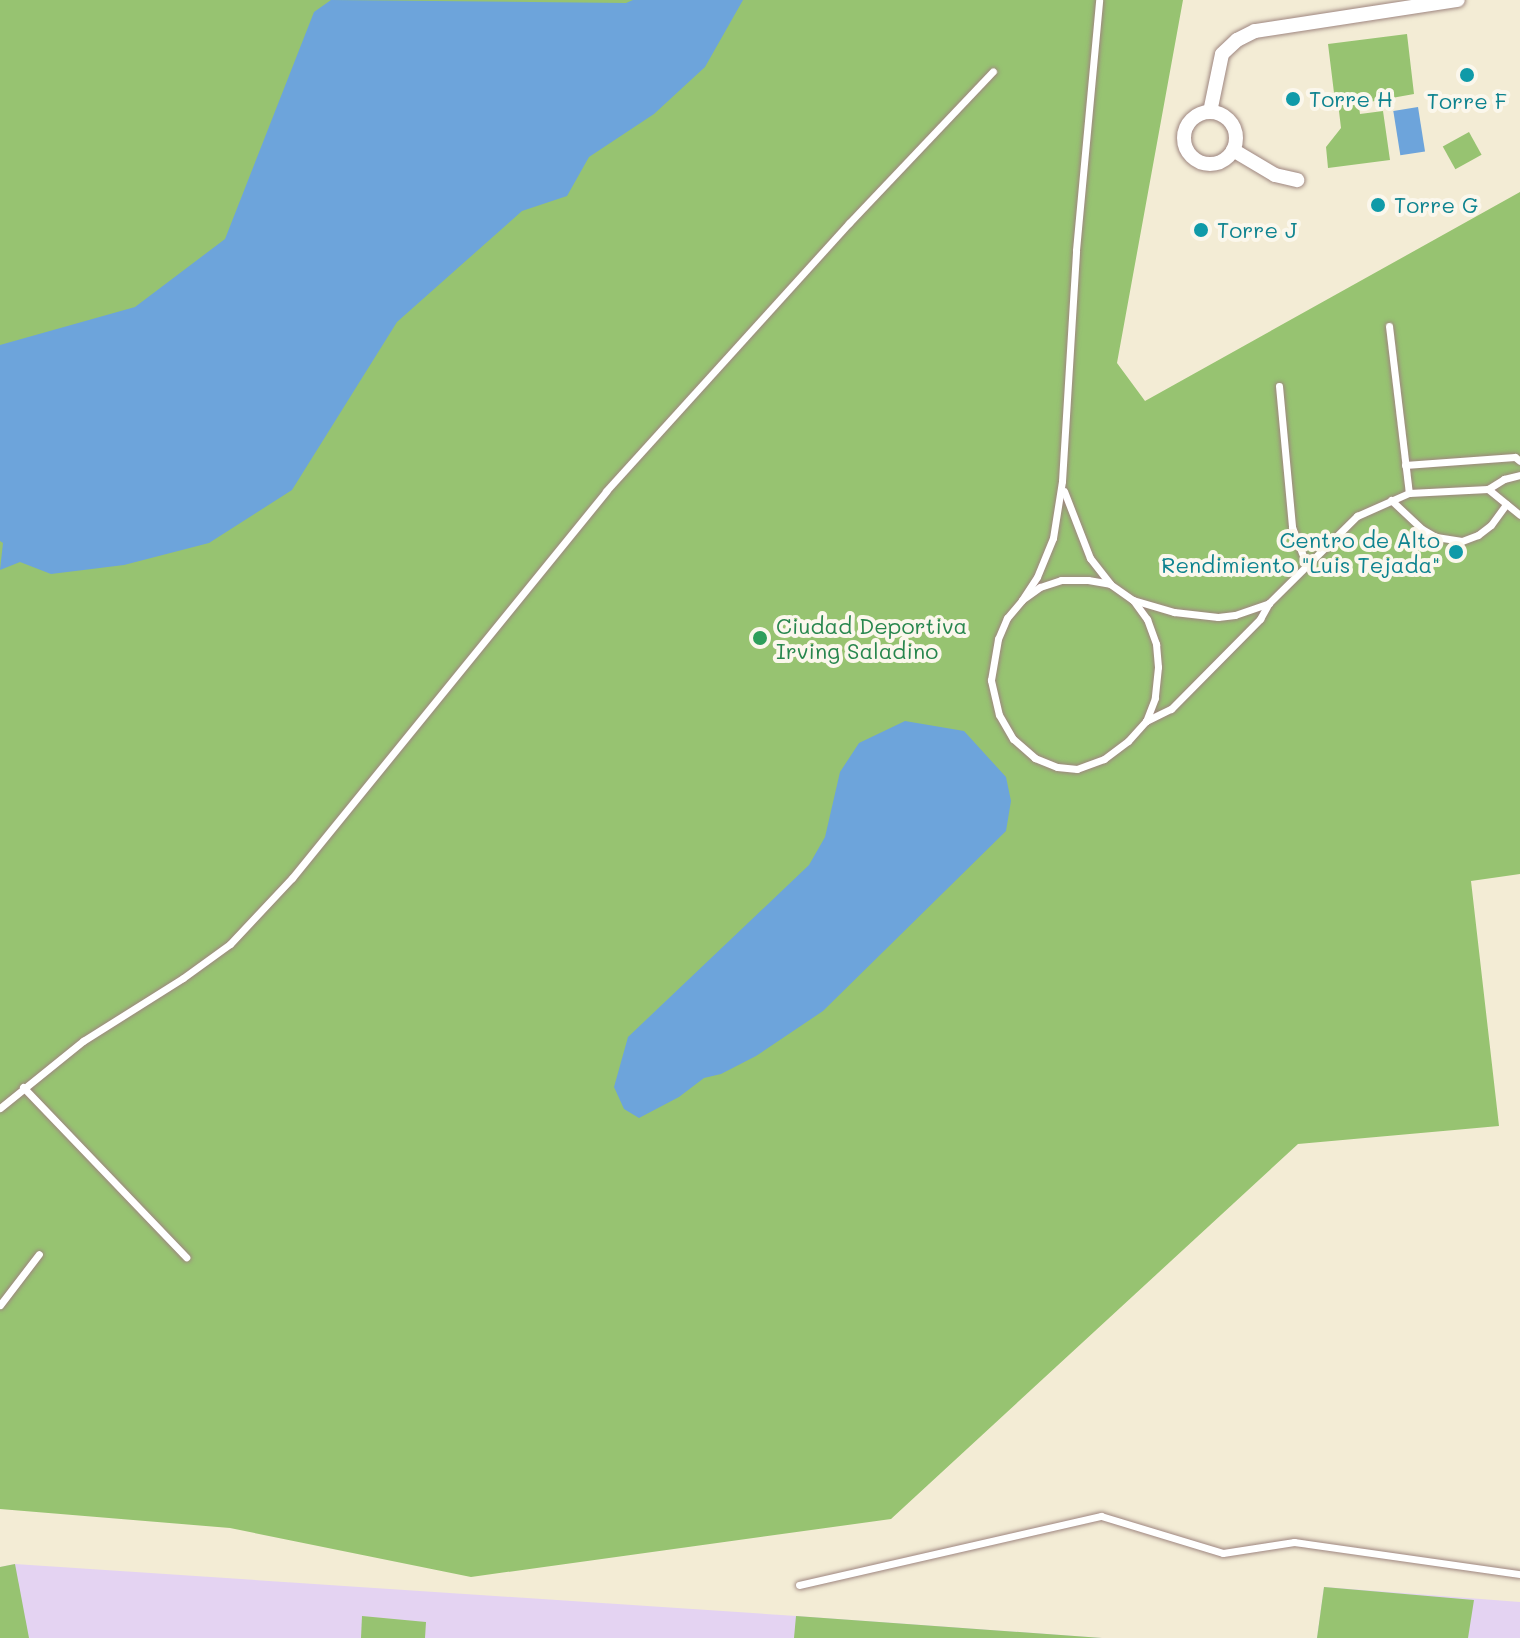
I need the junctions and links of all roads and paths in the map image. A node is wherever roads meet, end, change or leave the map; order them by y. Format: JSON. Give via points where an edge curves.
{"nodes":[{"id":1,"x":1099,"y":0,"type":"edge"},
{"id":2,"x":1458,"y":0,"type":"edge"},
{"id":3,"x":1352,"y":7,"type":"edge"},
{"id":4,"x":993,"y":71,"type":"dead end"},
{"id":5,"x":1210,"y":112,"type":"junction"},
{"id":6,"x":1233,"y":150,"type":"junction"},
{"id":7,"x":1297,"y":180,"type":"dead end"},
{"id":8,"x":1389,"y":326,"type":"dead end"},
{"id":9,"x":1279,"y":386,"type":"dead end"},
{"id":10,"x":1520,"y":461,"type":"edge"},
{"id":11,"x":1405,"y":465,"type":"junction"},
{"id":12,"x":1520,"y":475,"type":"edge"},
{"id":13,"x":1062,"y":481,"type":"junction"},
{"id":14,"x":1488,"y":489,"type":"junction"},
{"id":15,"x":1409,"y":493,"type":"junction"},
{"id":16,"x":1391,"y":500,"type":"junction"},
{"id":17,"x":1506,"y":504,"type":"junction"},
{"id":18,"x":1520,"y":515,"type":"edge"},
{"id":19,"x":1307,"y":566,"type":"junction"},
{"id":20,"x":1110,"y":584,"type":"junction"},
{"id":21,"x":1022,"y":600,"type":"junction"},
{"id":22,"x":1133,"y":600,"type":"junction"},
{"id":23,"x":1269,"y":603,"type":"junction"},
{"id":24,"x":1146,"y":721,"type":"junction"},
{"id":25,"x":23,"y":1087,"type":"junction"},
{"id":26,"x":0,"y":1108,"type":"edge"},
{"id":27,"x":39,"y":1254,"type":"dead end"},
{"id":28,"x":186,"y":1257,"type":"dead end"},
{"id":29,"x":0,"y":1305,"type":"edge"},
{"id":30,"x":1520,"y":1574,"type":"edge"},
{"id":31,"x":799,"y":1585,"type":"dead end"}],
"edges":[{"from":1,"to":13,"type":"lane"},
{"from":2,"to":3,"type":"street"},
{"from":3,"to":5,"type":"street","via":[[1237,40],[1222,54]]},
{"from":4,"to":25,"type":"lane","via":[[606,491],[329,833],[230,944]]},
{"from":5,"to":6,"type":"street","via":[[1221,114],[1235,129]]},
{"from":5,"to":6,"type":"street","via":[[1199,114],[1185,131],[1189,153],[1203,163],[1221,162]]},
{"from":6,"to":7,"type":"street","via":[[1276,180]]},
{"from":8,"to":11,"type":"lane"},
{"from":9,"to":19,"type":"lane","via":[[1292,527]]},
{"from":10,"to":11,"type":"lane","via":[[1515,457]]},
{"from":11,"to":15,"type":"lane"},
{"from":12,"to":14,"type":"lane"},
{"from":13,"to":20,"type":"lane","via":[[1090,558]]},
{"from":13,"to":21,"type":"lane","via":[[1053,538]]},
{"from":14,"to":15,"type":"lane"},
{"from":14,"to":17,"type":"lane"},
{"from":15,"to":16,"type":"lane"},
{"from":16,"to":17,"type":"lane","via":[[1422,529],[1462,541],[1491,525]]},
{"from":16,"to":19,"type":"lane","via":[[1357,516]]},
{"from":17,"to":18,"type":"lane"},
{"from":19,"to":23,"type":"lane"},
{"from":20,"to":21,"type":"lane","via":[[1061,580]]},
{"from":20,"to":22,"type":"lane"},
{"from":21,"to":24,"type":"lane","via":[[998,639],[991,680],[999,715],[1013,739],[1035,758],[1077,769],[1104,759]]},
{"from":22,"to":23,"type":"lane","via":[[1218,617]]},
{"from":22,"to":24,"type":"lane","via":[[1156,644],[1155,698]]},
{"from":23,"to":24,"type":"lane","via":[[1260,619],[1171,709]]},
{"from":25,"to":26,"type":"lane"},
{"from":25,"to":28,"type":"lane"},
{"from":27,"to":29,"type":"lane"},
{"from":30,"to":31,"type":"lane","via":[[1294,1542],[1223,1553],[1101,1516]]}]}
